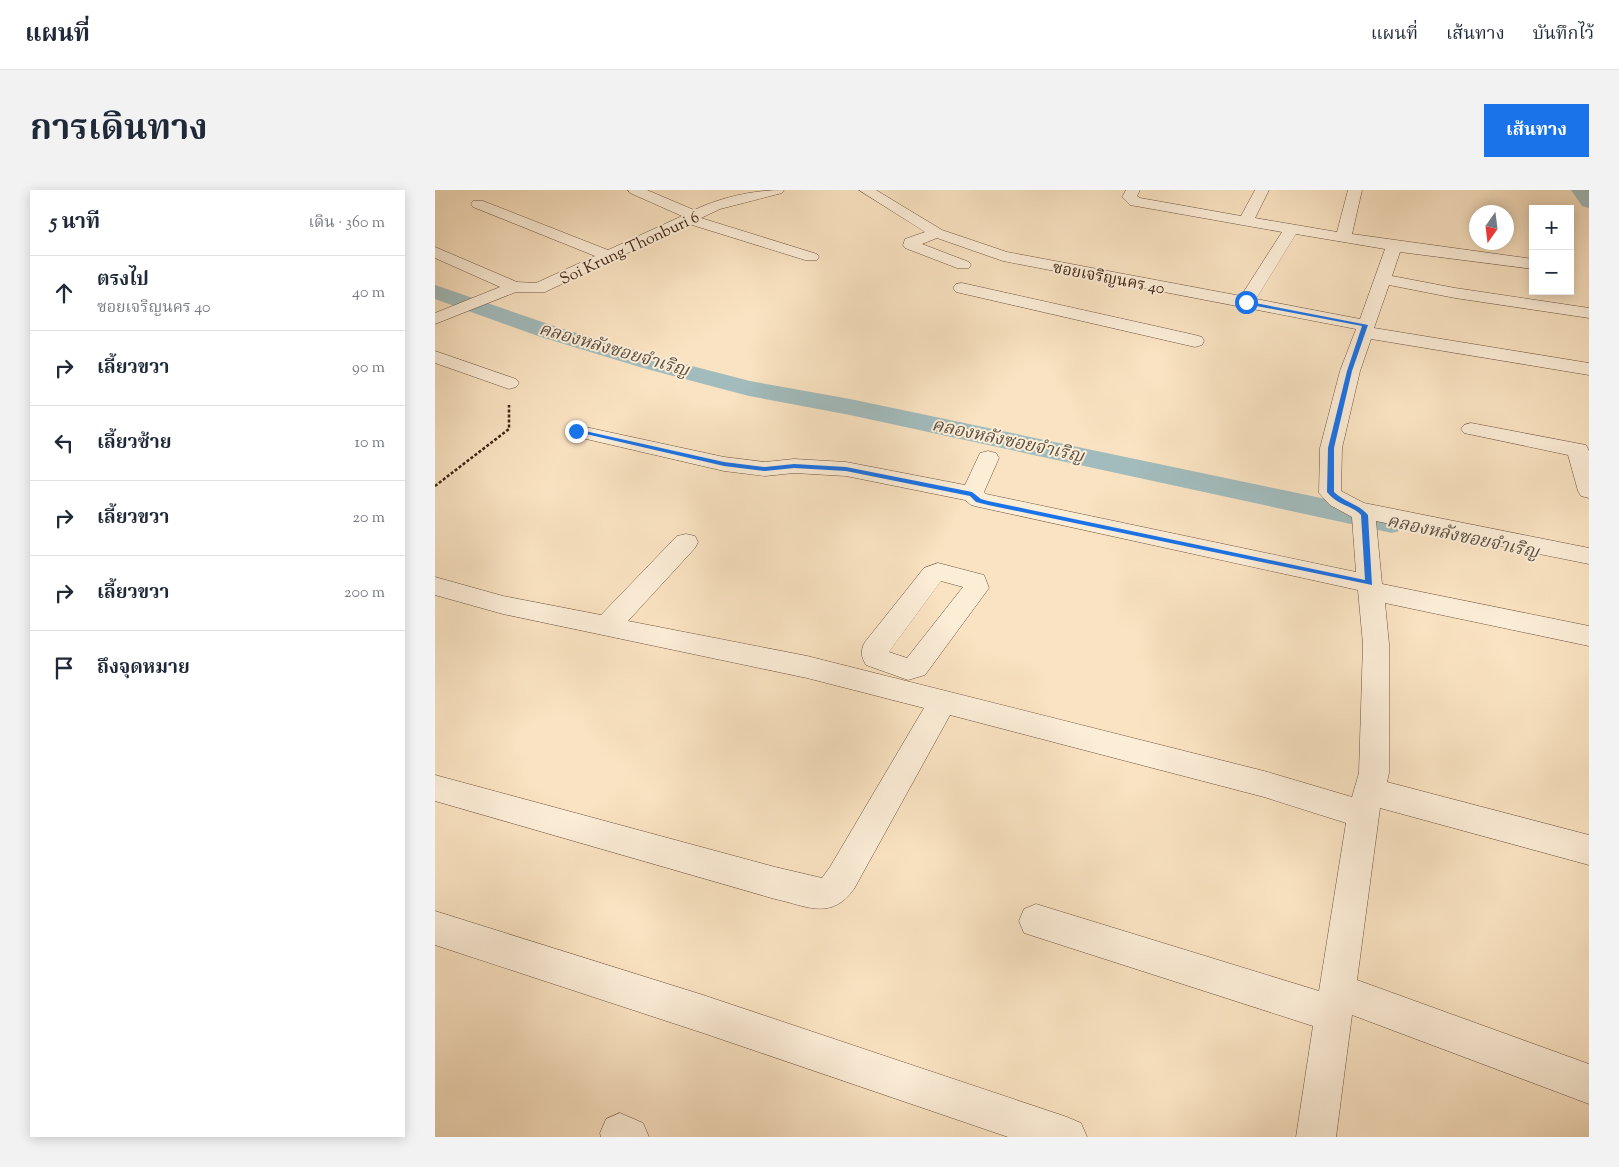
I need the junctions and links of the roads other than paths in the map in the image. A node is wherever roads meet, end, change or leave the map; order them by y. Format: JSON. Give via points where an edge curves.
{"nodes":[{"id":1,"x":635,"y":190,"type":"edge"},
{"id":2,"x":777,"y":190,"type":"edge"},
{"id":3,"x":866,"y":190,"type":"edge"},
{"id":4,"x":1262,"y":190,"type":"edge"},
{"id":5,"x":1355,"y":190,"type":"edge"},
{"id":6,"x":1126,"y":191,"type":"edge"},
{"id":7,"x":477,"y":204,"type":"dead end"},
{"id":8,"x":692,"y":217,"type":"junction"},
{"id":9,"x":1247,"y":221,"type":"junction"},
{"id":10,"x":1291,"y":229,"type":"junction"},
{"id":11,"x":937,"y":233,"type":"junction"},
{"id":12,"x":1343,"y":238,"type":"junction"},
{"id":13,"x":1393,"y":246,"type":"junction"},
{"id":14,"x":435,"y":252,"type":"edge"},
{"id":15,"x":609,"y":256,"type":"junction"},
{"id":16,"x":811,"y":257,"type":"dead end"},
{"id":17,"x":1018,"y":260,"type":"junction"},
{"id":18,"x":1529,"y":263,"type":"edge"},
{"id":19,"x":963,"y":265,"type":"dead end"},
{"id":20,"x":1382,"y":279,"type":"junction"},
{"id":21,"x":514,"y":288,"type":"junction"},
{"id":22,"x":962,"y":288,"type":"dead end"},
{"id":23,"x":987,"y":295,"type":"junction"},
{"id":24,"x":1246,"y":302,"type":"junction"},
{"id":25,"x":1589,"y":313,"type":"edge"},
{"id":26,"x":435,"y":319,"type":"edge"},
{"id":27,"x":1364,"y":328,"type":"junction"},
{"id":28,"x":1195,"y":341,"type":"dead end"},
{"id":29,"x":435,"y":357,"type":"edge"},
{"id":30,"x":1589,"y":369,"type":"edge"},
{"id":31,"x":509,"y":383,"type":"road end"},
{"id":32,"x":1471,"y":429,"type":"dead end"},
{"id":33,"x":576,"y":431,"type":"dead end"},
{"id":34,"x":1583,"y":451,"type":"edge"},
{"id":35,"x":988,"y":458,"type":"dead end"},
{"id":36,"x":1589,"y":492,"type":"edge"},
{"id":37,"x":972,"y":494,"type":"junction"},
{"id":38,"x":1363,"y":519,"type":"junction"},
{"id":39,"x":686,"y":542,"type":"dead end"},
{"id":40,"x":1589,"y":556,"type":"edge"},
{"id":41,"x":435,"y":586,"type":"edge"},
{"id":42,"x":1370,"y":587,"type":"junction"},
{"id":43,"x":607,"y":626,"type":"junction"},
{"id":44,"x":1589,"y":636,"type":"edge"},
{"id":45,"x":943,"y":702,"type":"junction"},
{"id":46,"x":435,"y":788,"type":"edge"},
{"id":47,"x":1366,"y":803,"type":"junction"},
{"id":48,"x":1589,"y":850,"type":"edge"},
{"id":49,"x":1036,"y":922,"type":"dead end"},
{"id":50,"x":435,"y":928,"type":"edge"},
{"id":51,"x":1336,"y":1003,"type":"junction"},
{"id":52,"x":1589,"y":1084,"type":"edge"},
{"id":53,"x":1067,"y":1137,"type":"edge"},
{"id":54,"x":1316,"y":1137,"type":"edge"}],
"edges":[{"from":1,"to":8,"type":"street"},
{"from":2,"to":8,"type":"street","name":"Soi Krung Thonburi 6","via":[[708,203]]},
{"from":3,"to":11,"type":"street","name":"ซอยเจริญนคร 40"},
{"from":4,"to":9,"type":"street"},
{"from":5,"to":12,"type":"street"},
{"from":6,"to":9,"type":"street","via":[[1135,202]]},
{"from":7,"to":15,"type":"street"},
{"from":8,"to":15,"type":"street","name":"Soi Krung Thonburi 6"},
{"from":8,"to":16,"type":"street"},
{"from":9,"to":10,"type":"street"},
{"from":10,"to":12,"type":"street"},
{"from":10,"to":24,"type":"street"},
{"from":11,"to":17,"type":"street","name":"ซอยเจริญนคร 40"},
{"from":11,"to":19,"type":"street","via":[[911,242],[911,245]]},
{"from":12,"to":13,"type":"street"},
{"from":13,"to":18,"type":"street"},
{"from":13,"to":20,"type":"street"},
{"from":14,"to":21,"type":"street"},
{"from":15,"to":21,"type":"street","name":"Soi Krung Thonburi 6","via":[[539,288]]},
{"from":17,"to":23,"type":"street"},
{"from":17,"to":24,"type":"street","name":"ซอยเจริญนคร 40"},
{"from":20,"to":25,"type":"street"},
{"from":20,"to":27,"type":"street"},
{"from":21,"to":26,"type":"street","name":"Soi Krung Thonburi 6"},
{"from":22,"to":23,"type":"street"},
{"from":23,"to":28,"type":"street"},
{"from":24,"to":27,"type":"street","name":"ซอยเจริญนคร 40"},
{"from":27,"to":30,"type":"street","name":"ซอยเจริญนคร 40"},
{"from":27,"to":38,"type":"street","via":[[1331,448],[1330,492]]},
{"from":29,"to":31,"type":"street"},
{"from":32,"to":34,"type":"street"},
{"from":33,"to":37,"type":"street","via":[[724,464],[765,469],[794,466],[846,469]]},
{"from":34,"to":36,"type":"street"},
{"from":35,"to":37,"type":"street"},
{"from":37,"to":42,"type":"street","via":[[988,503]]},
{"from":38,"to":40,"type":"street"},
{"from":38,"to":42,"type":"street"},
{"from":39,"to":43,"type":"street"},
{"from":41,"to":43,"type":"street","via":[[503,605]]},
{"from":42,"to":44,"type":"street"},
{"from":42,"to":47,"type":"street","via":[[1376,644],[1374,773]]},
{"from":43,"to":45,"type":"street","via":[[807,667],[887,675]]},
{"from":45,"to":46,"type":"street","via":[[842,878],[833,890],[824,894],[775,884]]},
{"from":45,"to":47,"type":"street","via":[[1264,784]]},
{"from":47,"to":48,"type":"street"},
{"from":47,"to":51,"type":"street"},
{"from":49,"to":51,"type":"street"},
{"from":50,"to":53,"type":"street"},
{"from":51,"to":52,"type":"street"},
{"from":51,"to":54,"type":"street"}]}
